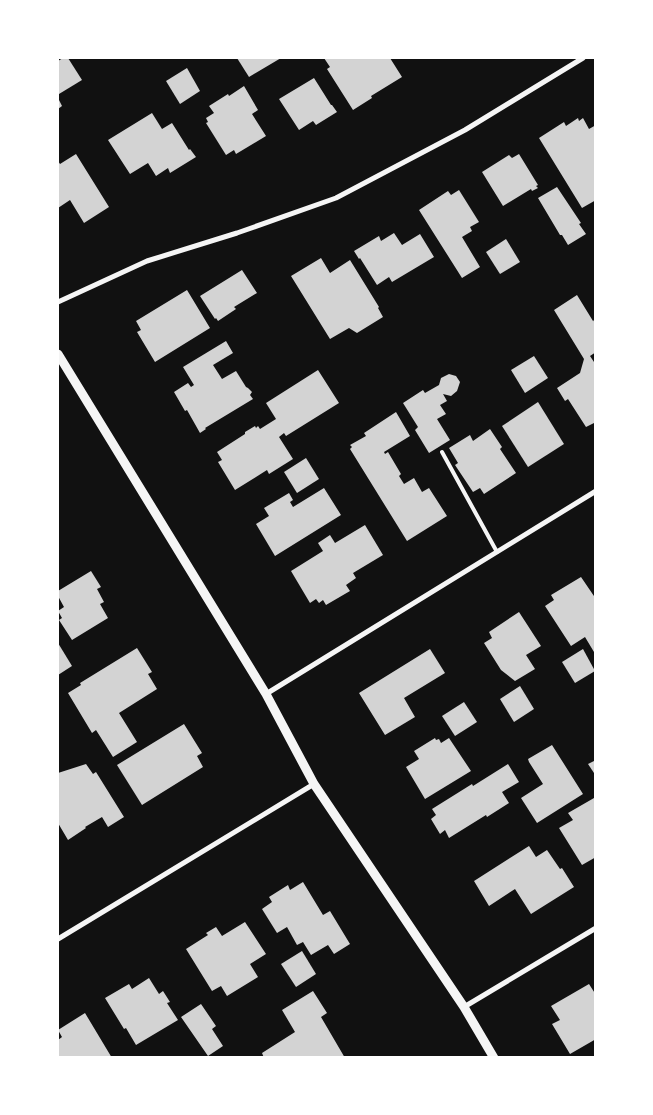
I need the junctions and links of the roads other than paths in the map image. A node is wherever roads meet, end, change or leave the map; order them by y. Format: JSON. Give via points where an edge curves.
{"nodes":[{"id":1,"x":583,"y":58,"type":"edge"},
{"id":2,"x":58,"y":302,"type":"edge"},
{"id":3,"x":58,"y":354,"type":"edge"},
{"id":4,"x":442,"y":452,"type":"dead end"},
{"id":5,"x":596,"y":491,"type":"edge"},
{"id":6,"x":497,"y":552,"type":"junction"},
{"id":7,"x":266,"y":694,"type":"junction"},
{"id":8,"x":314,"y":784,"type":"junction"},
{"id":9,"x":596,"y":928,"type":"edge"},
{"id":10,"x":58,"y":938,"type":"edge"},
{"id":11,"x":464,"y":1007,"type":"junction"},
{"id":12,"x":494,"y":1058,"type":"edge"}],
"edges":[{"from":1,"to":2,"type":"street","via":[[465,130],[336,198],[147,261]]},
{"from":3,"to":7,"type":"street"},
{"from":4,"to":6,"type":"lane"},
{"from":5,"to":6,"type":"street"},
{"from":6,"to":7,"type":"street"},
{"from":7,"to":8,"type":"street"},
{"from":8,"to":10,"type":"street"},
{"from":8,"to":11,"type":"street"},
{"from":9,"to":11,"type":"street"},
{"from":11,"to":12,"type":"street"}]}
